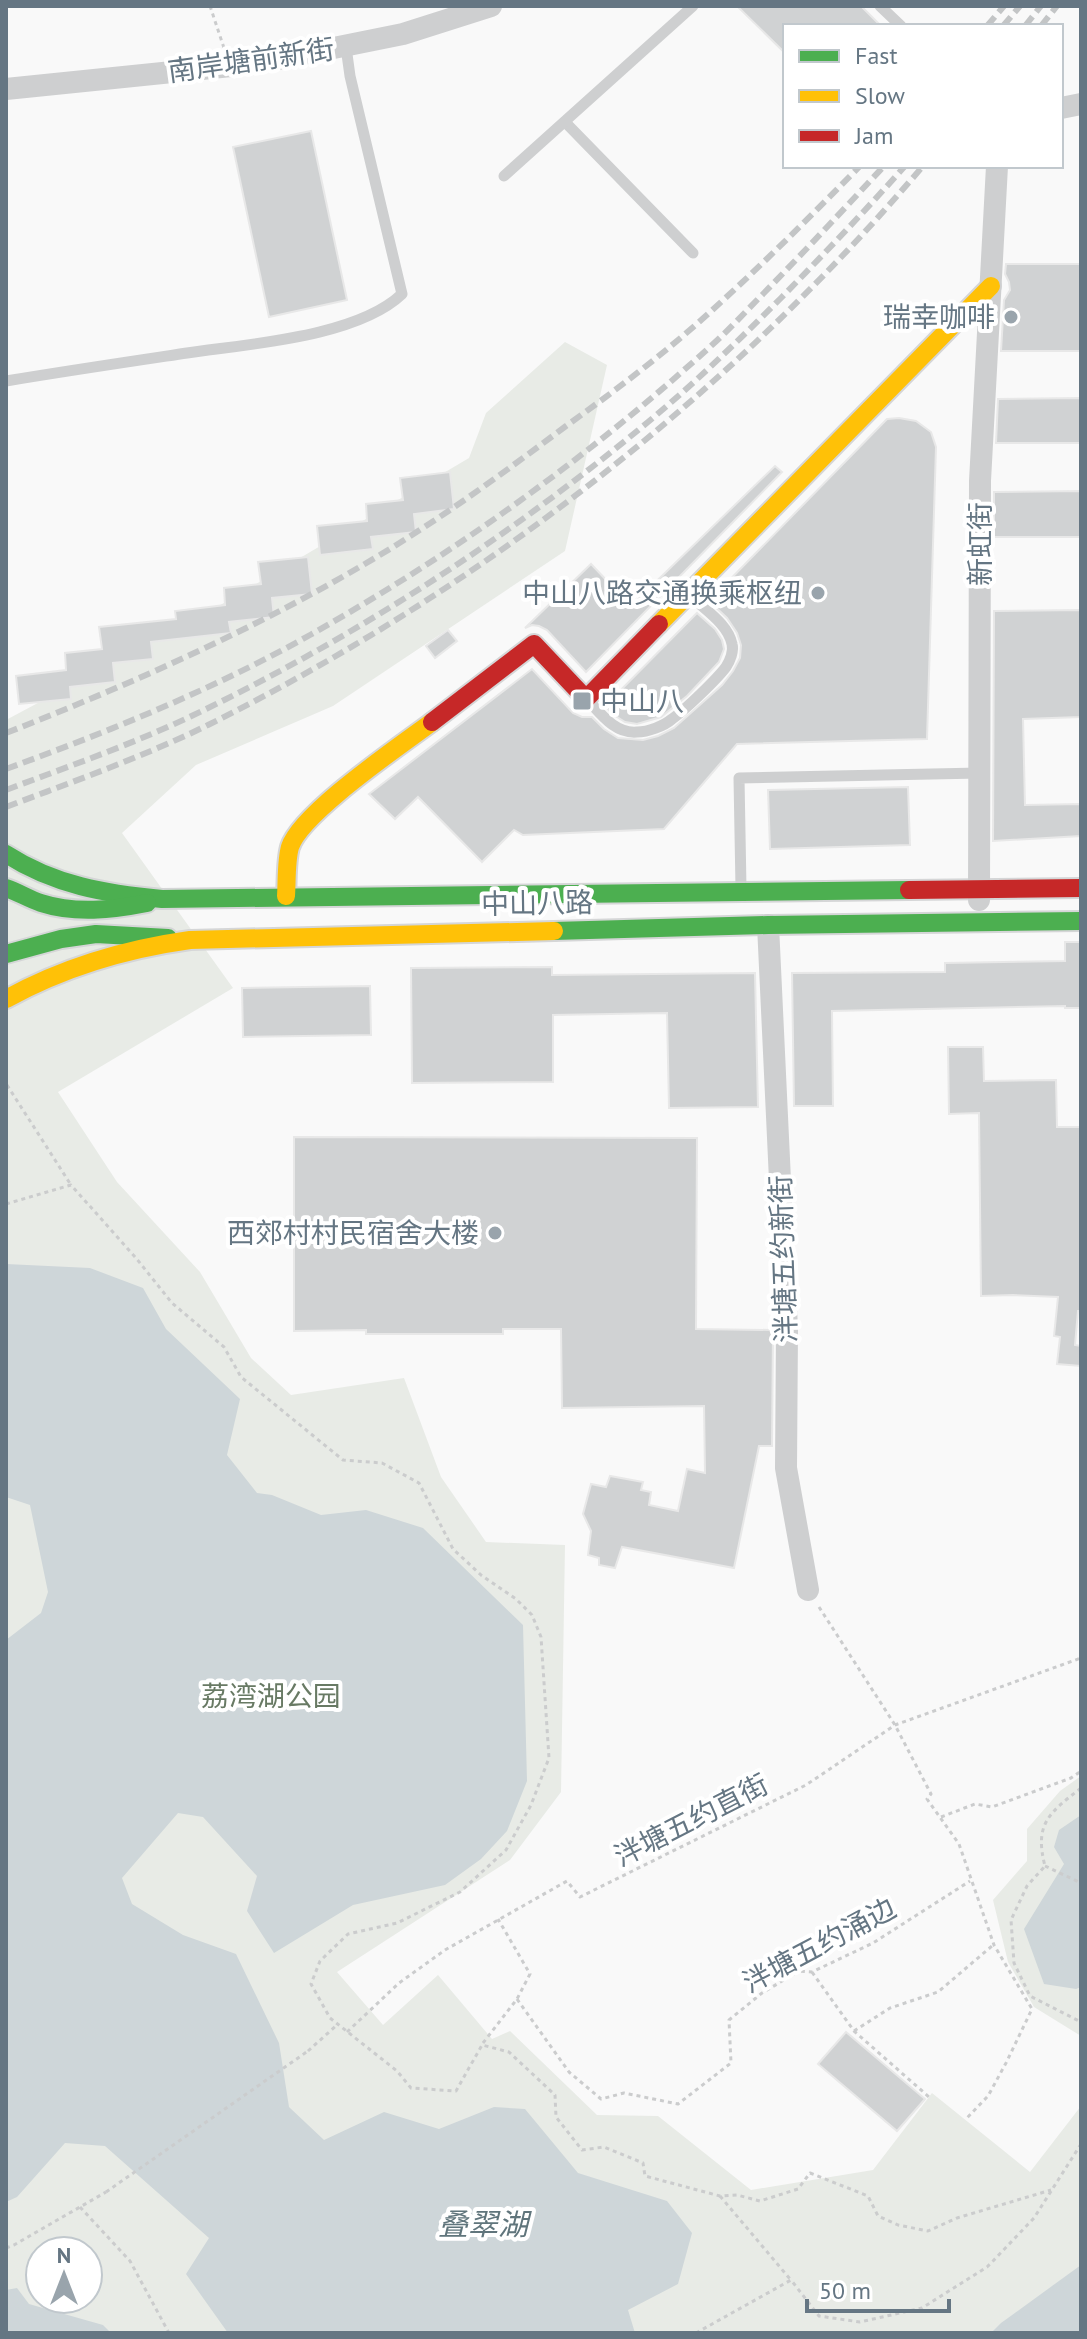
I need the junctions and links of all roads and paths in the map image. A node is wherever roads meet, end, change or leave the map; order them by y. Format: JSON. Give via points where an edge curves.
{"nodes":[{"id":1,"x":210,"y":6,"type":"edge"},
{"id":2,"x":491,"y":6,"type":"edge"},
{"id":3,"x":693,"y":6,"type":"edge"},
{"id":4,"x":880,"y":6,"type":"edge"},
{"id":5,"x":899,"y":24,"type":"edge"},
{"id":6,"x":346,"y":47,"type":"junction"},
{"id":7,"x":231,"y":66,"type":"junction"},
{"id":8,"x":6,"y":89,"type":"edge"},
{"id":9,"x":565,"y":122,"type":"junction"},
{"id":10,"x":997,"y":168,"type":"edge"},
{"id":11,"x":504,"y":176,"type":"dead end"},
{"id":12,"x":693,"y":253,"type":"dead end"},
{"id":13,"x":991,"y":286,"type":"junction"},
{"id":14,"x":6,"y":381,"type":"edge"},
{"id":15,"x":690,"y":595,"type":"junction"},
{"id":16,"x":586,"y":699,"type":"junction"},
{"id":17,"x":980,"y":773,"type":"junction"},
{"id":18,"x":6,"y":854,"type":"edge"},
{"id":19,"x":6,"y":888,"type":"edge"},
{"id":20,"x":1081,"y":888,"type":"edge"},
{"id":21,"x":979,"y":890,"type":"junction"},
{"id":22,"x":741,"y":893,"type":"junction"},
{"id":23,"x":286,"y":896,"type":"junction"},
{"id":24,"x":162,"y":899,"type":"junction"},
{"id":25,"x":1081,"y":921,"type":"edge"},
{"id":26,"x":978,"y":923,"type":"junction"},
{"id":27,"x":768,"y":925,"type":"junction"},
{"id":28,"x":190,"y":940,"type":"junction"},
{"id":29,"x":6,"y":954,"type":"edge"},
{"id":30,"x":6,"y":999,"type":"edge"},
{"id":31,"x":7,"y":1085,"type":"edge"},
{"id":32,"x":71,"y":1185,"type":"junction"},
{"id":33,"x":6,"y":1204,"type":"edge"},
{"id":34,"x":808,"y":1590,"type":"joint"},
{"id":35,"x":1081,"y":1658,"type":"edge"},
{"id":36,"x":895,"y":1725,"type":"junction"},
{"id":37,"x":1081,"y":1771,"type":"edge"},
{"id":38,"x":1081,"y":1788,"type":"edge"},
{"id":39,"x":941,"y":1817,"type":"junction"},
{"id":40,"x":1045,"y":1866,"type":"junction"},
{"id":41,"x":970,"y":1881,"type":"junction"},
{"id":42,"x":1081,"y":1883,"type":"edge"},
{"id":43,"x":498,"y":1919,"type":"junction"},
{"id":44,"x":994,"y":1945,"type":"junction"},
{"id":45,"x":812,"y":1972,"type":"junction"},
{"id":46,"x":1028,"y":1998,"type":"junction"},
{"id":47,"x":517,"y":1999,"type":"junction"},
{"id":48,"x":1081,"y":2022,"type":"edge"},
{"id":49,"x":338,"y":2024,"type":"junction"},
{"id":50,"x":854,"y":2031,"type":"junction"},
{"id":51,"x":347,"y":2032,"type":"junction"},
{"id":52,"x":482,"y":2045,"type":"junction"},
{"id":53,"x":929,"y":2097,"type":"dead end"},
{"id":54,"x":965,"y":2120,"type":"dead end"},
{"id":55,"x":1081,"y":2144,"type":"edge"},
{"id":56,"x":1051,"y":2190,"type":"junction"},
{"id":57,"x":720,"y":2196,"type":"junction"},
{"id":58,"x":80,"y":2207,"type":"junction"},
{"id":59,"x":6,"y":2248,"type":"edge"},
{"id":60,"x":791,"y":2280,"type":"junction"},
{"id":61,"x":169,"y":2333,"type":"edge"},
{"id":62,"x":696,"y":2333,"type":"edge"}],
"edges":[{"from":1,"to":7,"type":"path"},
{"from":2,"to":6,"type":"street","name":"南岸塘前新街"},
{"from":3,"to":9,"type":"lane"},
{"from":4,"to":5,"type":"lane"},
{"from":6,"to":7,"type":"street","name":"南岸塘前新街"},
{"from":6,"to":14,"type":"lane","via":[[402,294],[391,305],[346,326],[286,338]]},
{"from":7,"to":8,"type":"street","name":"南岸塘前新街"},
{"from":9,"to":11,"type":"lane"},
{"from":9,"to":12,"type":"lane"},
{"from":10,"to":13,"type":"street","name":"新虹街"},
{"from":13,"to":15,"type":"main road"},
{"from":13,"to":17,"type":"street","name":"新虹街","via":[[980,481]]},
{"from":15,"to":16,"type":"main road"},
{"from":15,"to":16,"type":"lane","via":[[731,639],[728,665],[671,721],[638,732],[612,725]]},
{"from":16,"to":23,"type":"main road","via":[[534,644],[302,826],[290,847]]},
{"from":17,"to":21,"type":"street","name":"新虹街"},
{"from":17,"to":22,"type":"lane","via":[[739,778]]},
{"from":18,"to":24,"type":"main road","name":"中山八路","via":[[86,890]]},
{"from":19,"to":24,"type":"main road","via":[[77,910]]},
{"from":20,"to":21,"type":"main road","name":"中山八路"},
{"from":21,"to":22,"type":"main road","name":"中山八路"},
{"from":21,"to":26,"type":"street","name":"新虹街"},
{"from":22,"to":23,"type":"main road","name":"中山八路"},
{"from":23,"to":24,"type":"main road","name":"中山八路"},
{"from":25,"to":26,"type":"main road","name":"中山八路"},
{"from":26,"to":27,"type":"main road","name":"中山八路"},
{"from":27,"to":28,"type":"main road","name":"中山八路"},
{"from":27,"to":34,"type":"street","name":"泮塘五约新街","via":[[787,1329],[786,1468]]},
{"from":28,"to":29,"type":"main road","via":[[96,934]]},
{"from":28,"to":30,"type":"main road","name":"中山八路","via":[[100,958]]},
{"from":31,"to":32,"type":"path"},
{"from":32,"to":33,"type":"path"},
{"from":32,"to":49,"type":"path","via":[[172,1303],[224,1347],[241,1377],[343,1460],[382,1463],[419,1483],[453,1549],[532,1615],[541,1637],[549,1758],[531,1805],[506,1850],[460,1892],[397,1923],[348,1934],[320,1961],[311,1984]]},
{"from":34,"to":36,"type":"path"},
{"from":35,"to":36,"type":"path","name":"泮塘五约直街"},
{"from":36,"to":39,"type":"path","via":[[931,1794],[927,1799]]},
{"from":36,"to":43,"type":"path","name":"泮塘五约直街","via":[[806,1785],[580,1897],[567,1881]]},
{"from":37,"to":39,"type":"path","via":[[992,1807],[975,1804]]},
{"from":38,"to":40,"type":"path","via":[[1046,1820],[1040,1846]]},
{"from":39,"to":41,"type":"path","via":[[959,1844]]},
{"from":40,"to":42,"type":"path"},
{"from":40,"to":46,"type":"path","via":[[1027,1886],[1011,1920],[1014,1963]]},
{"from":41,"to":44,"type":"path"},
{"from":41,"to":45,"type":"path","name":"泮塘五约涌边","via":[[873,1943]]},
{"from":43,"to":47,"type":"path","via":[[530,1974]]},
{"from":43,"to":51,"type":"path","name":"泮塘五约直街","via":[[399,1983]]},
{"from":44,"to":46,"type":"path"},
{"from":44,"to":50,"type":"path","via":[[938,1992],[890,2008]]},
{"from":45,"to":47,"type":"path","name":"泮塘五约涌边","via":[[799,1971],[729,2020],[731,2063],[678,2104],[624,2093],[601,2099],[569,2072]]},
{"from":45,"to":50,"type":"path"},
{"from":46,"to":48,"type":"path"},
{"from":46,"to":54,"type":"path","via":[[1032,2009],[1006,2063],[988,2096]]},
{"from":47,"to":52,"type":"path"},
{"from":49,"to":51,"type":"path"},
{"from":49,"to":58,"type":"path","bridge":true,"via":[[308,2051]]},
{"from":50,"to":53,"type":"path"},
{"from":51,"to":52,"type":"path","via":[[411,2088],[456,2091]]},
{"from":52,"to":57,"type":"path","via":[[509,2052],[555,2095],[556,2117],[582,2150],[604,2147],[643,2163],[645,2176]]},
{"from":55,"to":56,"type":"path"},
{"from":56,"to":57,"type":"path","via":[[928,2231],[878,2216],[868,2196],[810,2173],[798,2189],[760,2201]]},
{"from":56,"to":60,"type":"path","via":[[1034,2218],[987,2267],[922,2308],[860,2322],[819,2316]]},
{"from":57,"to":60,"type":"path"},
{"from":58,"to":59,"type":"path"},
{"from":58,"to":61,"type":"path","via":[[130,2261]]},
{"from":60,"to":62,"type":"path"}]}
